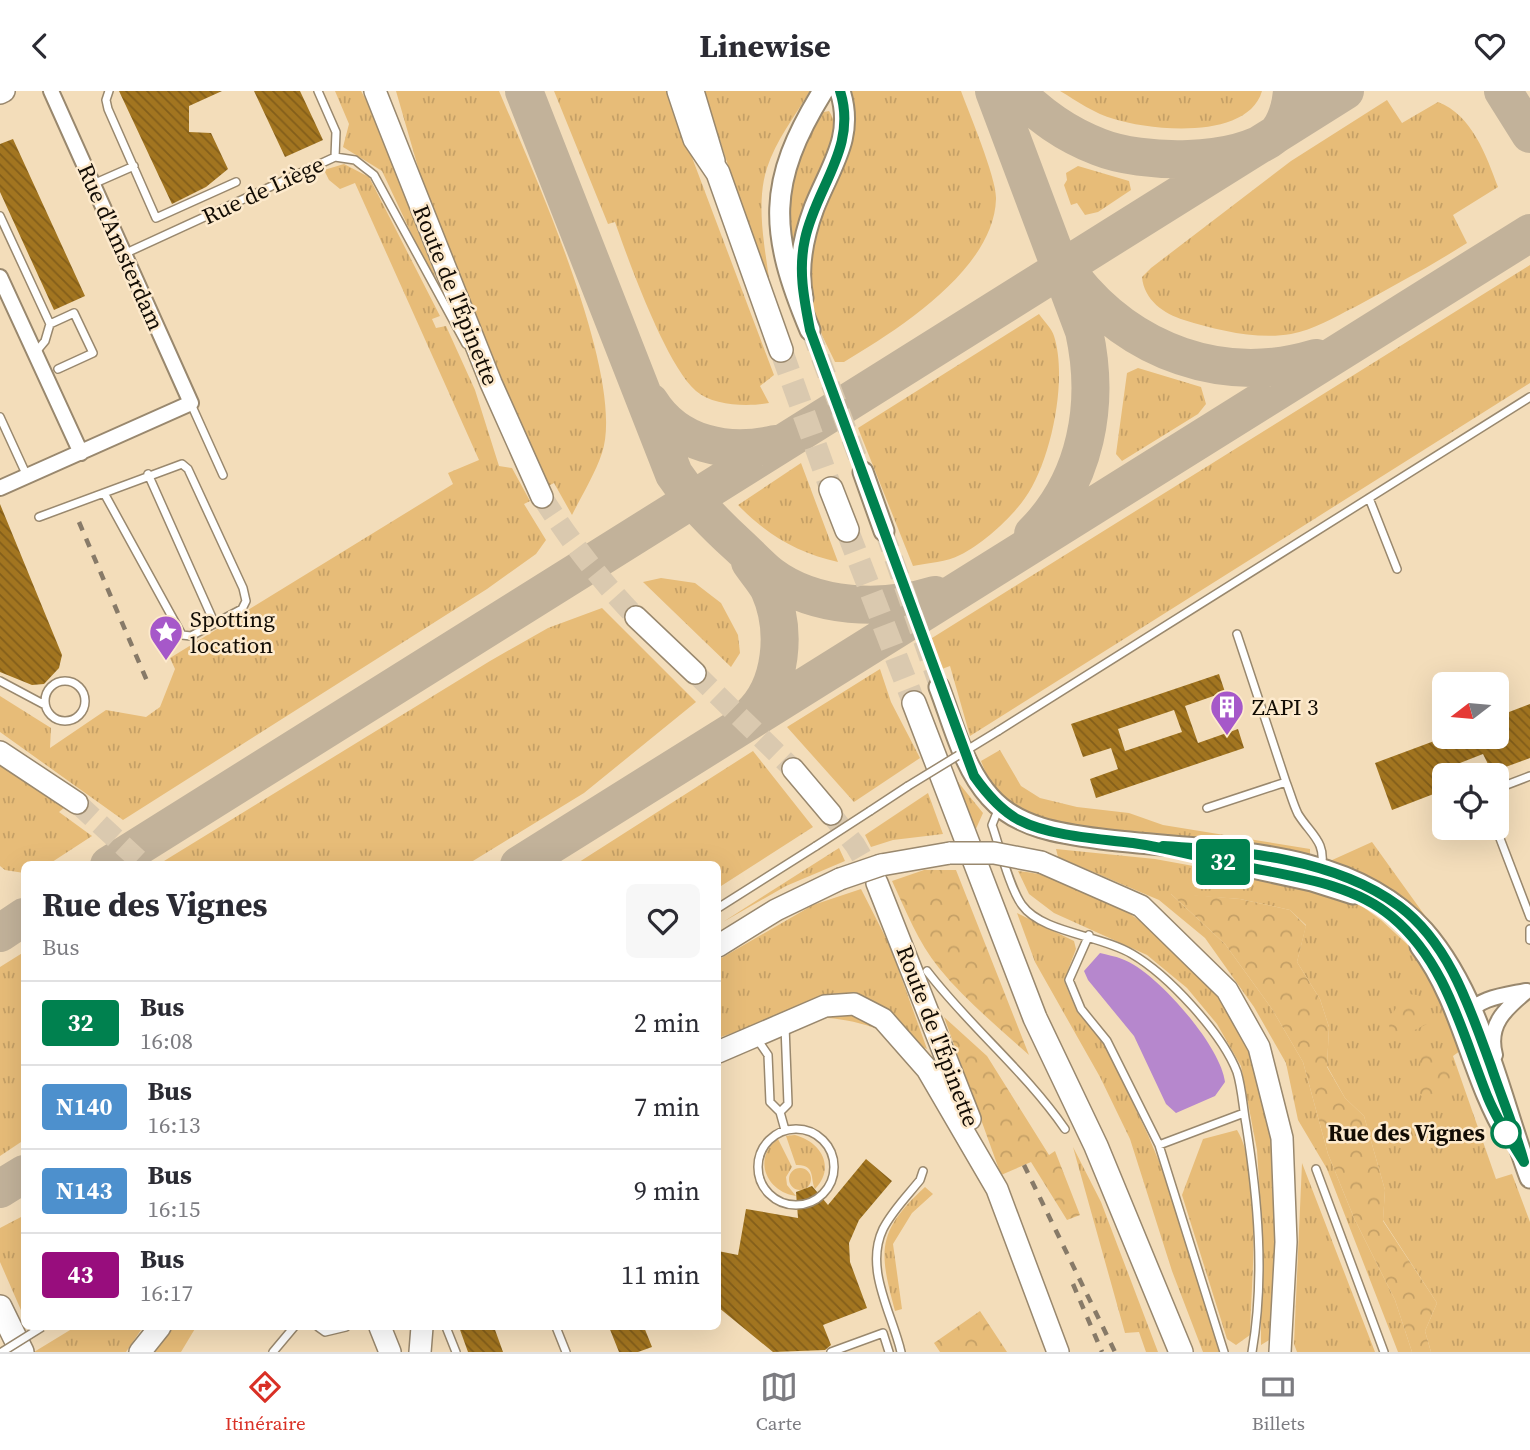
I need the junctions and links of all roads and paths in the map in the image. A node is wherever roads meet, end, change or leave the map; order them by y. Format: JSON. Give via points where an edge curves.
{"nodes":[{"id":1,"x":51,"y":91,"type":"edge"},
{"id":2,"x":109,"y":91,"type":"edge"},
{"id":3,"x":318,"y":91,"type":"edge"},
{"id":4,"x":375,"y":91,"type":"edge"},
{"id":5,"x":679,"y":91,"type":"edge"},
{"id":6,"x":692,"y":91,"type":"edge"},
{"id":7,"x":823,"y":91,"type":"edge"},
{"id":8,"x":840,"y":91,"type":"edge"},
{"id":9,"x":335,"y":157,"type":"junction"},
{"id":10,"x":134,"y":166,"type":"junction"},
{"id":11,"x":718,"y":173,"type":"junction"},
{"id":12,"x":236,"y":183,"type":"dead end"},
{"id":13,"x":93,"y":184,"type":"junction"},
{"id":14,"x":0,"y":216,"type":"edge"},
{"id":15,"x":124,"y":254,"type":"junction"},
{"id":16,"x":0,"y":277,"type":"edge"},
{"id":17,"x":50,"y":324,"type":"junction"},
{"id":18,"x":782,"y":350,"type":"tunnel mouth"},
{"id":19,"x":34,"y":353,"type":"junction"},
{"id":20,"x":58,"y":369,"type":"dead end"},
{"id":21,"x":491,"y":383,"type":"junction"},
{"id":22,"x":1530,"y":397,"type":"edge"},
{"id":23,"x":191,"y":403,"type":"junction"},
{"id":24,"x":0,"y":417,"type":"edge"},
{"id":25,"x":81,"y":453,"type":"junction"},
{"id":26,"x":863,"y":472,"type":"tunnel mouth"},
{"id":27,"x":148,"y":474,"type":"junction"},
{"id":28,"x":223,"y":475,"type":"dead end"},
{"id":29,"x":27,"y":476,"type":"junction"},
{"id":30,"x":0,"y":488,"type":"edge"},
{"id":31,"x":831,"y":489,"type":"tunnel mouth"},
{"id":32,"x":104,"y":493,"type":"junction"},
{"id":33,"x":542,"y":497,"type":"tunnel mouth"},
{"id":34,"x":1369,"y":498,"type":"junction"},
{"id":35,"x":38,"y":517,"type":"dead end"},
{"id":36,"x":847,"y":530,"type":"tunnel mouth"},
{"id":37,"x":884,"y":531,"type":"tunnel mouth"},
{"id":38,"x":1397,"y":569,"type":"dead end"},
{"id":39,"x":636,"y":617,"type":"tunnel mouth"},
{"id":40,"x":214,"y":622,"type":"junction"},
{"id":41,"x":1237,"y":634,"type":"dead end"},
{"id":42,"x":695,"y":673,"type":"tunnel mouth"},
{"id":43,"x":0,"y":681,"type":"edge"},
{"id":44,"x":939,"y":687,"type":"tunnel mouth"},
{"id":45,"x":914,"y":703,"type":"tunnel mouth"},
{"id":46,"x":45,"y":705,"type":"junction"},
{"id":47,"x":0,"y":752,"type":"edge"},
{"id":48,"x":793,"y":769,"type":"tunnel mouth"},
{"id":49,"x":1530,"y":776,"type":"edge"},
{"id":50,"x":1286,"y":782,"type":"junction"},
{"id":51,"x":1509,"y":784,"type":"edge"},
{"id":52,"x":77,"y":803,"type":"tunnel mouth"},
{"id":53,"x":1000,"y":806,"type":"junction"},
{"id":54,"x":1208,"y":808,"type":"dead end"},
{"id":55,"x":831,"y":814,"type":"tunnel mouth"},
{"id":56,"x":1501,"y":840,"type":"edge"},
{"id":57,"x":1143,"y":845,"type":"junction"},
{"id":58,"x":1226,"y":863,"type":"junction"},
{"id":59,"x":1321,"y":870,"type":"junction"},
{"id":60,"x":879,"y":874,"type":"junction"},
{"id":61,"x":721,"y":906,"type":"edge"},
{"id":62,"x":1530,"y":917,"type":"edge"},
{"id":63,"x":1530,"y":929,"type":"edge"},
{"id":64,"x":1089,"y":935,"type":"junction"},
{"id":65,"x":1530,"y":940,"type":"edge"},
{"id":66,"x":721,"y":944,"type":"edge"},
{"id":67,"x":927,"y":971,"type":"dead end"},
{"id":68,"x":1461,"y":988,"type":"junction"},
{"id":69,"x":1528,"y":990,"type":"edge"},
{"id":70,"x":1499,"y":997,"type":"junction"},
{"id":71,"x":1468,"y":1017,"type":"junction"},
{"id":72,"x":785,"y":1022,"type":"junction"},
{"id":73,"x":754,"y":1036,"type":"junction"},
{"id":74,"x":721,"y":1051,"type":"edge"},
{"id":75,"x":1509,"y":1111,"type":"junction"},
{"id":76,"x":780,"y":1112,"type":"junction"},
{"id":77,"x":1244,"y":1112,"type":"junction"},
{"id":78,"x":1065,"y":1129,"type":"dead end"},
{"id":79,"x":785,"y":1130,"type":"junction"},
{"id":80,"x":1159,"y":1146,"type":"junction"},
{"id":81,"x":1316,"y":1169,"type":"dead end"},
{"id":82,"x":1527,"y":1170,"type":"edge"},
{"id":83,"x":923,"y":1171,"type":"dead end"},
{"id":84,"x":997,"y":1189,"type":"junction"},
{"id":85,"x":0,"y":1307,"type":"edge"},
{"id":86,"x":38,"y":1330,"type":"edge"},
{"id":87,"x":158,"y":1330,"type":"edge"},
{"id":88,"x":291,"y":1330,"type":"edge"},
{"id":89,"x":381,"y":1330,"type":"edge"},
{"id":90,"x":422,"y":1330,"type":"edge"},
{"id":91,"x":447,"y":1330,"type":"edge"},
{"id":92,"x":557,"y":1330,"type":"edge"},
{"id":93,"x":2,"y":1352,"type":"edge"},
{"id":94,"x":22,"y":1352,"type":"edge"},
{"id":95,"x":140,"y":1352,"type":"edge"},
{"id":96,"x":272,"y":1352,"type":"edge"},
{"id":97,"x":390,"y":1352,"type":"edge"},
{"id":98,"x":420,"y":1352,"type":"edge"},
{"id":99,"x":456,"y":1352,"type":"edge"},
{"id":100,"x":566,"y":1352,"type":"edge"},
{"id":101,"x":831,"y":1352,"type":"edge"},
{"id":102,"x":889,"y":1352,"type":"edge"},
{"id":103,"x":901,"y":1352,"type":"edge"},
{"id":104,"x":1058,"y":1352,"type":"edge"},
{"id":105,"x":1181,"y":1352,"type":"edge"},
{"id":106,"x":1224,"y":1352,"type":"edge"},
{"id":107,"x":1252,"y":1352,"type":"edge"},
{"id":108,"x":1280,"y":1352,"type":"edge"},
{"id":109,"x":1384,"y":1352,"type":"edge"}],
"edges":[{"from":1,"to":13,"type":"street","name":"Rue d'Amsterdam"},
{"from":2,"to":10,"type":"lane","via":[[108,109]]},
{"from":3,"to":9,"type":"lane","via":[[336,132]]},
{"from":4,"to":21,"type":"main road","name":"Route de l'Épinette"},
{"from":5,"to":11,"type":"main road","via":[[695,139]]},
{"from":6,"to":11,"type":"main road"},
{"from":7,"to":8,"type":"street","via":[[791,148],[779,221],[789,281],[810,330],[802,292],[802,260],[814,208],[844,141],[846,120]]},
{"from":9,"to":15,"type":"lane","name":"Rue de Liège"},
{"from":9,"to":21,"type":"lane","name":"Rue de Liège","via":[[355,160],[374,175],[457,331]]},
{"from":10,"to":12,"type":"lane","via":[[156,218]]},
{"from":10,"to":13,"type":"lane"},
{"from":11,"to":18,"type":"main road"},
{"from":13,"to":15,"type":"street","name":"Rue d'Amsterdam"},
{"from":14,"to":17,"type":"lane"},
{"from":15,"to":23,"type":"street","name":"Rue d'Amsterdam"},
{"from":16,"to":19,"type":"street"},
{"from":17,"to":19,"type":"lane","via":[[45,341]]},
{"from":17,"to":20,"type":"lane","via":[[74,313],[93,353]]},
{"from":19,"to":25,"type":"street"},
{"from":21,"to":33,"type":"main road","name":"Route de l'Épinette"},
{"from":22,"to":34,"type":"lane"},
{"from":23,"to":25,"type":"street"},
{"from":23,"to":28,"type":"lane"},
{"from":24,"to":29,"type":"lane"},
{"from":25,"to":29,"type":"street"},
{"from":26,"to":37,"type":"street"},
{"from":27,"to":32,"type":"lane"},
{"from":27,"to":40,"type":"lane"},
{"from":27,"to":40,"type":"lane","via":[[182,464],[188,470],[243,588],[246,601],[242,609]]},
{"from":29,"to":30,"type":"street"},
{"from":31,"to":36,"type":"main road"},
{"from":32,"to":35,"type":"lane"},
{"from":32,"to":40,"type":"lane","via":[[182,635],[191,636]]},
{"from":34,"to":38,"type":"lane"},
{"from":34,"to":61,"type":"lane","bridge":true},
{"from":39,"to":42,"type":"main road"},
{"from":41,"to":50,"type":"lane"},
{"from":43,"to":46,"type":"lane"},
{"from":44,"to":53,"type":"street","via":[[974,776]]},
{"from":45,"to":105,"type":"main road","via":[[1035,1018],[1096,1146]]},
{"from":46,"to":46,"type":"lane","via":[[52,716],[70,721],[84,709],[85,696],[73,682],[61,681],[46,693]]},
{"from":47,"to":52,"type":"main road"},
{"from":48,"to":55,"type":"main road"},
{"from":49,"to":51,"type":"lane"},
{"from":50,"to":54,"type":"lane"},
{"from":50,"to":59,"type":"lane","via":[[1298,814],[1320,841],[1324,855]]},
{"from":53,"to":57,"type":"street","via":[[1020,821],[1070,835]]},
{"from":53,"to":64,"type":"lane","via":[[992,825],[1021,904],[1041,922]]},
{"from":56,"to":62,"type":"lane"},
{"from":57,"to":58,"type":"street"},
{"from":57,"to":59,"type":"street","via":[[1258,856]]},
{"from":58,"to":59,"type":"lane","via":[[1245,861],[1313,875]]},
{"from":58,"to":71,"type":"street","via":[[1312,881],[1366,899],[1393,917],[1429,957]]},
{"from":59,"to":68,"type":"street","via":[[1371,889],[1400,907],[1444,957]]},
{"from":60,"to":66,"type":"main road","bridge":true,"via":[[840,879],[776,910]]},
{"from":60,"to":84,"type":"main road","name":"Route de l'Épinette"},
{"from":60,"to":108,"type":"main road","bridge":true,"via":[[950,853],[995,853],[1041,862],[1140,906],[1227,990],[1259,1047],[1282,1138],[1286,1242]]},
{"from":63,"to":65,"type":"lane"},
{"from":64,"to":77,"type":"lane","via":[[1132,954],[1198,1014],[1237,1072]]},
{"from":64,"to":80,"type":"lane","via":[[1069,980],[1081,1009],[1107,1041]]},
{"from":67,"to":78,"type":"lane","via":[[956,1008],[1040,1092]]},
{"from":68,"to":70,"type":"street"},
{"from":68,"to":71,"type":"street"},
{"from":69,"to":70,"type":"street"},
{"from":69,"to":71,"type":"street"},
{"from":69,"to":75,"type":"street","via":[[1503,1011],[1493,1037]]},
{"from":70,"to":71,"type":"street"},
{"from":71,"to":75,"type":"street"},
{"from":71,"to":82,"type":"street","via":[[1488,1099]]},
{"from":72,"to":73,"type":"main road"},
{"from":72,"to":76,"type":"lane","via":[[792,1105]]},
{"from":72,"to":84,"type":"main road","via":[[841,1003],[865,1008],[883,1019],[927,1069]]},
{"from":73,"to":74,"type":"main road"},
{"from":73,"to":76,"type":"lane","via":[[768,1055],[770,1102]]},
{"from":75,"to":82,"type":"street"},
{"from":76,"to":79,"type":"lane"},
{"from":77,"to":80,"type":"lane"},
{"from":77,"to":107,"type":"lane","via":[[1258,1243],[1258,1320]]},
{"from":79,"to":79,"type":"lane","via":[[762,1151],[759,1175],[772,1196],[795,1205],[807,1203],[827,1188],[834,1165],[831,1153],[815,1134],[804,1129]]},
{"from":80,"to":106,"type":"lane"},
{"from":81,"to":109,"type":"lane"},
{"from":83,"to":103,"type":"lane","via":[[884,1227],[877,1255],[878,1278]]},
{"from":84,"to":104,"type":"main road"},
{"from":85,"to":94,"type":"main road"},
{"from":86,"to":93,"type":"lane","bridge":true},
{"from":87,"to":95,"type":"main road"},
{"from":88,"to":96,"type":"lane"},
{"from":89,"to":97,"type":"main road"},
{"from":90,"to":98,"type":"main road"},
{"from":91,"to":99,"type":"lane"},
{"from":92,"to":100,"type":"lane"},
{"from":101,"to":102,"type":"lane","via":[[883,1333]]}]}
